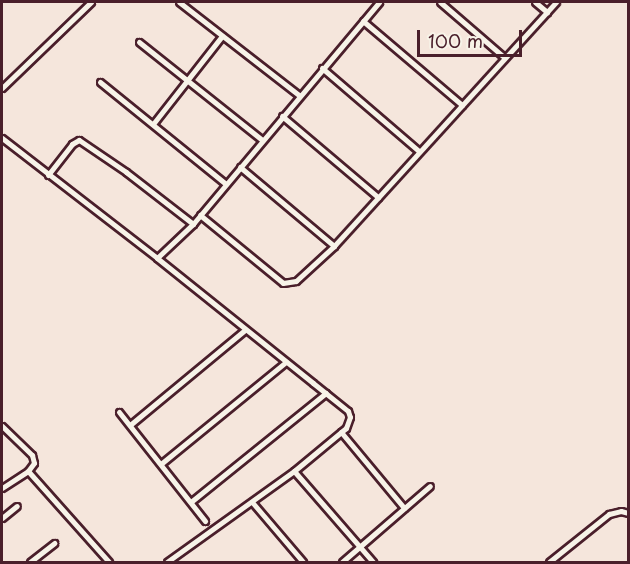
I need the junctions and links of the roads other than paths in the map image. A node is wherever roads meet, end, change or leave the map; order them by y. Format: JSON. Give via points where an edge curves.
{"nodes":[{"id":1,"x":91,"y":2,"type":"edge"},
{"id":2,"x":179,"y":2,"type":"edge"},
{"id":3,"x":379,"y":2,"type":"edge"},
{"id":4,"x":440,"y":2,"type":"edge"},
{"id":5,"x":535,"y":2,"type":"edge"},
{"id":6,"x":556,"y":2,"type":"edge"},
{"id":7,"x":547,"y":12,"type":"junction"},
{"id":8,"x":363,"y":21,"type":"junction"},
{"id":9,"x":222,"y":36,"type":"junction"},
{"id":10,"x":139,"y":42,"type":"dead end"},
{"id":11,"x":504,"y":57,"type":"junction"},
{"id":12,"x":322,"y":68,"type":"junction"},
{"id":13,"x":187,"y":80,"type":"junction"},
{"id":14,"x":100,"y":82,"type":"dead end"},
{"id":15,"x":2,"y":88,"type":"edge"},
{"id":16,"x":299,"y":95,"type":"junction"},
{"id":17,"x":462,"y":105,"type":"junction"},
{"id":18,"x":282,"y":116,"type":"junction"},
{"id":19,"x":153,"y":124,"type":"junction"},
{"id":20,"x":2,"y":138,"type":"edge"},
{"id":21,"x":262,"y":140,"type":"junction"},
{"id":22,"x":419,"y":152,"type":"junction"},
{"id":23,"x":240,"y":167,"type":"junction"},
{"id":24,"x":48,"y":175,"type":"junction"},
{"id":25,"x":226,"y":184,"type":"junction"},
{"id":26,"x":378,"y":197,"type":"junction"},
{"id":27,"x":200,"y":215,"type":"junction"},
{"id":28,"x":193,"y":224,"type":"junction"},
{"id":29,"x":334,"y":246,"type":"junction"},
{"id":30,"x":157,"y":258,"type":"junction"},
{"id":31,"x":245,"y":330,"type":"junction"},
{"id":32,"x":286,"y":362,"type":"junction"},
{"id":33,"x":326,"y":393,"type":"junction"},
{"id":34,"x":119,"y":412,"type":"dead end"},
{"id":35,"x":130,"y":425,"type":"junction"},
{"id":36,"x":2,"y":426,"type":"edge"},
{"id":37,"x":341,"y":432,"type":"junction"},
{"id":38,"x":162,"y":463,"type":"junction"},
{"id":39,"x":28,"y":471,"type":"junction"},
{"id":40,"x":294,"y":471,"type":"junction"},
{"id":41,"x":430,"y":486,"type":"dead end"},
{"id":42,"x":2,"y":488,"type":"edge"},
{"id":43,"x":192,"y":501,"type":"junction"},
{"id":44,"x":252,"y":502,"type":"junction"},
{"id":45,"x":17,"y":506,"type":"dead end"},
{"id":46,"x":404,"y":508,"type":"junction"},
{"id":47,"x":628,"y":513,"type":"edge"},
{"id":48,"x":2,"y":518,"type":"edge"},
{"id":49,"x":205,"y":521,"type":"dead end"},
{"id":50,"x":54,"y":543,"type":"dead end"},
{"id":51,"x":359,"y":547,"type":"junction"},
{"id":52,"x":30,"y":562,"type":"edge"},
{"id":53,"x":109,"y":562,"type":"edge"},
{"id":54,"x":167,"y":562,"type":"edge"},
{"id":55,"x":303,"y":562,"type":"edge"},
{"id":56,"x":342,"y":562,"type":"edge"},
{"id":57,"x":373,"y":562,"type":"edge"},
{"id":58,"x":549,"y":562,"type":"edge"}],
"edges":[{"from":1,"to":15,"type":"street"},
{"from":2,"to":9,"type":"street"},
{"from":3,"to":8,"type":"street"},
{"from":4,"to":11,"type":"street"},
{"from":5,"to":7,"type":"street"},
{"from":6,"to":7,"type":"street"},
{"from":7,"to":11,"type":"street"},
{"from":8,"to":12,"type":"street"},
{"from":8,"to":17,"type":"street"},
{"from":9,"to":13,"type":"street"},
{"from":9,"to":16,"type":"street"},
{"from":10,"to":13,"type":"street"},
{"from":11,"to":17,"type":"street"},
{"from":12,"to":16,"type":"street"},
{"from":12,"to":22,"type":"street"},
{"from":13,"to":19,"type":"street"},
{"from":13,"to":21,"type":"street"},
{"from":14,"to":19,"type":"street"},
{"from":16,"to":18,"type":"street"},
{"from":17,"to":22,"type":"street"},
{"from":18,"to":21,"type":"street"},
{"from":18,"to":26,"type":"street"},
{"from":19,"to":25,"type":"street"},
{"from":20,"to":24,"type":"street"},
{"from":21,"to":23,"type":"street"},
{"from":22,"to":26,"type":"street"},
{"from":23,"to":25,"type":"street"},
{"from":23,"to":29,"type":"street"},
{"from":24,"to":28,"type":"street","via":[[79,140]]},
{"from":24,"to":30,"type":"street"},
{"from":25,"to":27,"type":"street"},
{"from":26,"to":29,"type":"street"},
{"from":27,"to":28,"type":"street"},
{"from":27,"to":29,"type":"street","via":[[283,283],[296,282]]},
{"from":28,"to":30,"type":"street"},
{"from":30,"to":31,"type":"street"},
{"from":31,"to":32,"type":"street"},
{"from":31,"to":35,"type":"street"},
{"from":32,"to":33,"type":"street"},
{"from":32,"to":38,"type":"street"},
{"from":33,"to":37,"type":"street","via":[[350,414],[350,421]]},
{"from":33,"to":43,"type":"street"},
{"from":34,"to":35,"type":"street"},
{"from":35,"to":38,"type":"street"},
{"from":36,"to":39,"type":"street","via":[[32,455],[34,463]]},
{"from":37,"to":40,"type":"street"},
{"from":37,"to":46,"type":"street"},
{"from":38,"to":43,"type":"street"},
{"from":39,"to":42,"type":"street"},
{"from":39,"to":53,"type":"street"},
{"from":40,"to":44,"type":"street"},
{"from":40,"to":51,"type":"street"},
{"from":41,"to":46,"type":"street"},
{"from":43,"to":49,"type":"street"},
{"from":44,"to":54,"type":"street"},
{"from":44,"to":55,"type":"street"},
{"from":45,"to":48,"type":"street"},
{"from":46,"to":51,"type":"street"},
{"from":47,"to":58,"type":"street","via":[[609,514]]},
{"from":50,"to":52,"type":"street"},
{"from":51,"to":56,"type":"street"},
{"from":51,"to":57,"type":"street"}]}
